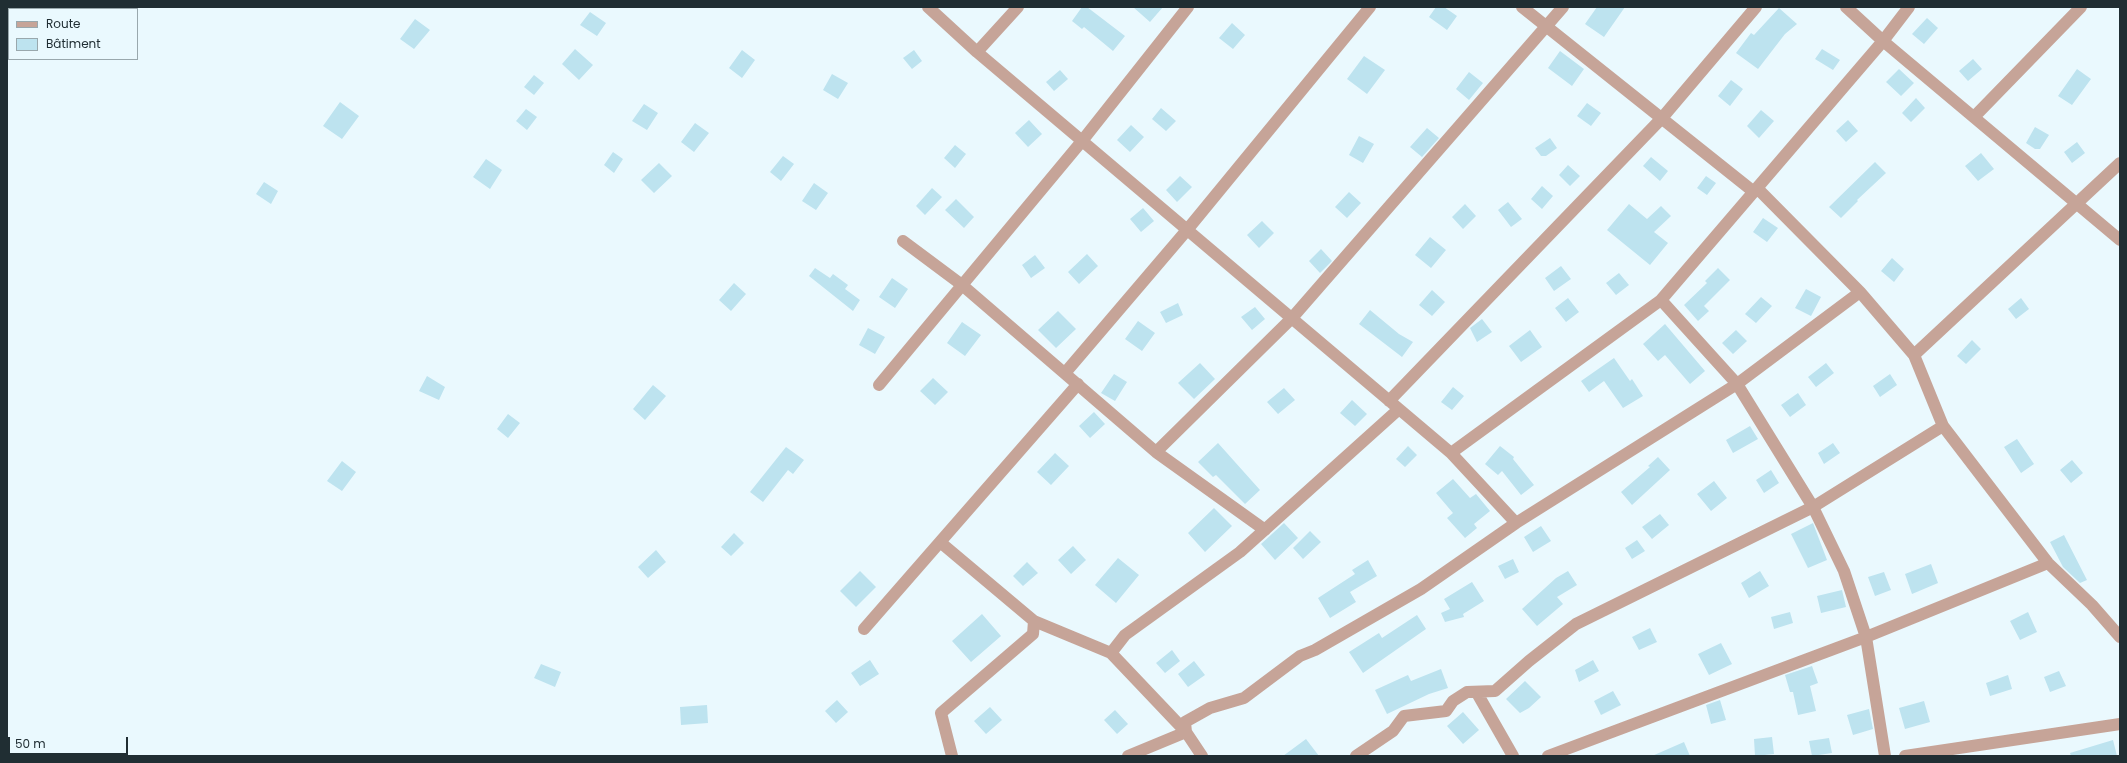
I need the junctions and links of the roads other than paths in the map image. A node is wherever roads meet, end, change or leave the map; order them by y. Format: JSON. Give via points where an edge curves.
{"nodes":[{"id":1,"x":928,"y":7,"type":"edge"},
{"id":2,"x":1018,"y":7,"type":"edge"},
{"id":3,"x":1188,"y":7,"type":"edge"},
{"id":4,"x":1370,"y":7,"type":"edge"},
{"id":5,"x":1522,"y":7,"type":"edge"},
{"id":6,"x":1563,"y":7,"type":"edge"},
{"id":7,"x":1756,"y":7,"type":"edge"},
{"id":8,"x":1846,"y":7,"type":"edge"},
{"id":9,"x":1909,"y":7,"type":"edge"},
{"id":10,"x":2081,"y":7,"type":"edge"},
{"id":11,"x":1546,"y":27,"type":"junction"},
{"id":12,"x":1883,"y":41,"type":"junction"},
{"id":13,"x":977,"y":52,"type":"junction"},
{"id":14,"x":1974,"y":117,"type":"junction"},
{"id":15,"x":1662,"y":118,"type":"junction"},
{"id":16,"x":1082,"y":141,"type":"junction"},
{"id":17,"x":2120,"y":163,"type":"edge"},
{"id":18,"x":1755,"y":190,"type":"junction"},
{"id":19,"x":2076,"y":203,"type":"junction"},
{"id":20,"x":1187,"y":230,"type":"junction"},
{"id":21,"x":2120,"y":240,"type":"edge"},
{"id":22,"x":903,"y":241,"type":"dead end"},
{"id":23,"x":962,"y":285,"type":"junction"},
{"id":24,"x":1860,"y":292,"type":"junction"},
{"id":25,"x":1661,"y":300,"type":"junction"},
{"id":26,"x":1292,"y":318,"type":"junction"},
{"id":27,"x":1914,"y":355,"type":"junction"},
{"id":28,"x":1065,"y":373,"type":"junction"},
{"id":29,"x":1078,"y":384,"type":"junction"},
{"id":30,"x":1737,"y":384,"type":"junction"},
{"id":31,"x":879,"y":385,"type":"dead end"},
{"id":32,"x":1389,"y":401,"type":"junction"},
{"id":33,"x":1399,"y":409,"type":"junction"},
{"id":34,"x":1943,"y":426,"type":"junction"},
{"id":35,"x":1156,"y":452,"type":"junction"},
{"id":36,"x":1451,"y":453,"type":"junction"},
{"id":37,"x":1813,"y":508,"type":"junction"},
{"id":38,"x":1516,"y":523,"type":"junction"},
{"id":39,"x":1265,"y":530,"type":"junction"},
{"id":40,"x":940,"y":542,"type":"junction"},
{"id":41,"x":2048,"y":563,"type":"junction"},
{"id":42,"x":1034,"y":621,"type":"junction"},
{"id":43,"x":864,"y":629,"type":"dead end"},
{"id":44,"x":1866,"y":637,"type":"junction"},
{"id":45,"x":2120,"y":637,"type":"edge"},
{"id":46,"x":1111,"y":653,"type":"junction"},
{"id":47,"x":1477,"y":693,"type":"junction"},
{"id":48,"x":2120,"y":724,"type":"edge"},
{"id":49,"x":1186,"y":732,"type":"junction"},
{"id":50,"x":952,"y":756,"type":"edge"},
{"id":51,"x":1128,"y":756,"type":"edge"},
{"id":52,"x":1202,"y":756,"type":"edge"},
{"id":53,"x":1356,"y":756,"type":"edge"},
{"id":54,"x":1513,"y":756,"type":"edge"},
{"id":55,"x":1548,"y":756,"type":"edge"},
{"id":56,"x":1885,"y":756,"type":"edge"},
{"id":57,"x":1904,"y":756,"type":"edge"}],
"edges":[{"from":1,"to":13,"type":"street"},
{"from":2,"to":13,"type":"street"},
{"from":3,"to":16,"type":"street"},
{"from":4,"to":20,"type":"street"},
{"from":5,"to":11,"type":"street"},
{"from":6,"to":11,"type":"street"},
{"from":7,"to":15,"type":"street"},
{"from":8,"to":12,"type":"street"},
{"from":9,"to":12,"type":"street"},
{"from":10,"to":14,"type":"street"},
{"from":11,"to":15,"type":"street"},
{"from":11,"to":26,"type":"street"},
{"from":12,"to":14,"type":"street"},
{"from":12,"to":18,"type":"street"},
{"from":13,"to":16,"type":"street"},
{"from":14,"to":19,"type":"street"},
{"from":15,"to":18,"type":"street"},
{"from":15,"to":32,"type":"street"},
{"from":16,"to":20,"type":"street"},
{"from":16,"to":23,"type":"street"},
{"from":17,"to":19,"type":"street"},
{"from":18,"to":24,"type":"street"},
{"from":18,"to":25,"type":"street"},
{"from":19,"to":21,"type":"street"},
{"from":19,"to":27,"type":"street"},
{"from":20,"to":26,"type":"street"},
{"from":20,"to":28,"type":"street"},
{"from":22,"to":23,"type":"street"},
{"from":23,"to":28,"type":"street"},
{"from":23,"to":31,"type":"street"},
{"from":24,"to":27,"type":"street"},
{"from":24,"to":30,"type":"street"},
{"from":25,"to":30,"type":"street"},
{"from":25,"to":36,"type":"street"},
{"from":26,"to":32,"type":"street"},
{"from":26,"to":35,"type":"street"},
{"from":27,"to":34,"type":"street"},
{"from":28,"to":29,"type":"street"},
{"from":29,"to":35,"type":"street"},
{"from":29,"to":40,"type":"street"},
{"from":30,"to":37,"type":"street"},
{"from":30,"to":38,"type":"street"},
{"from":32,"to":33,"type":"street"},
{"from":33,"to":36,"type":"street"},
{"from":33,"to":39,"type":"street"},
{"from":34,"to":37,"type":"street"},
{"from":34,"to":41,"type":"street"},
{"from":35,"to":39,"type":"street"},
{"from":36,"to":38,"type":"street"},
{"from":37,"to":44,"type":"street","via":[[1844,571]]},
{"from":37,"to":47,"type":"street","via":[[1576,624],[1495,691]]},
{"from":38,"to":49,"type":"street","via":[[1421,589],[1300,656],[1244,698],[1210,708],[1185,722]]},
{"from":39,"to":46,"type":"street","via":[[1240,552],[1125,634]]},
{"from":40,"to":42,"type":"street"},
{"from":40,"to":43,"type":"street"},
{"from":41,"to":44,"type":"street"},
{"from":41,"to":45,"type":"street","via":[[2092,605]]},
{"from":42,"to":46,"type":"street"},
{"from":42,"to":50,"type":"street","via":[[1033,634],[941,713]]},
{"from":44,"to":55,"type":"street"},
{"from":44,"to":56,"type":"street"},
{"from":46,"to":49,"type":"street"},
{"from":47,"to":53,"type":"street","via":[[1467,692],[1453,701],[1446,711],[1404,716],[1392,731]]},
{"from":47,"to":54,"type":"street"},
{"from":48,"to":57,"type":"street"},
{"from":49,"to":51,"type":"street"},
{"from":49,"to":52,"type":"street"}]}
